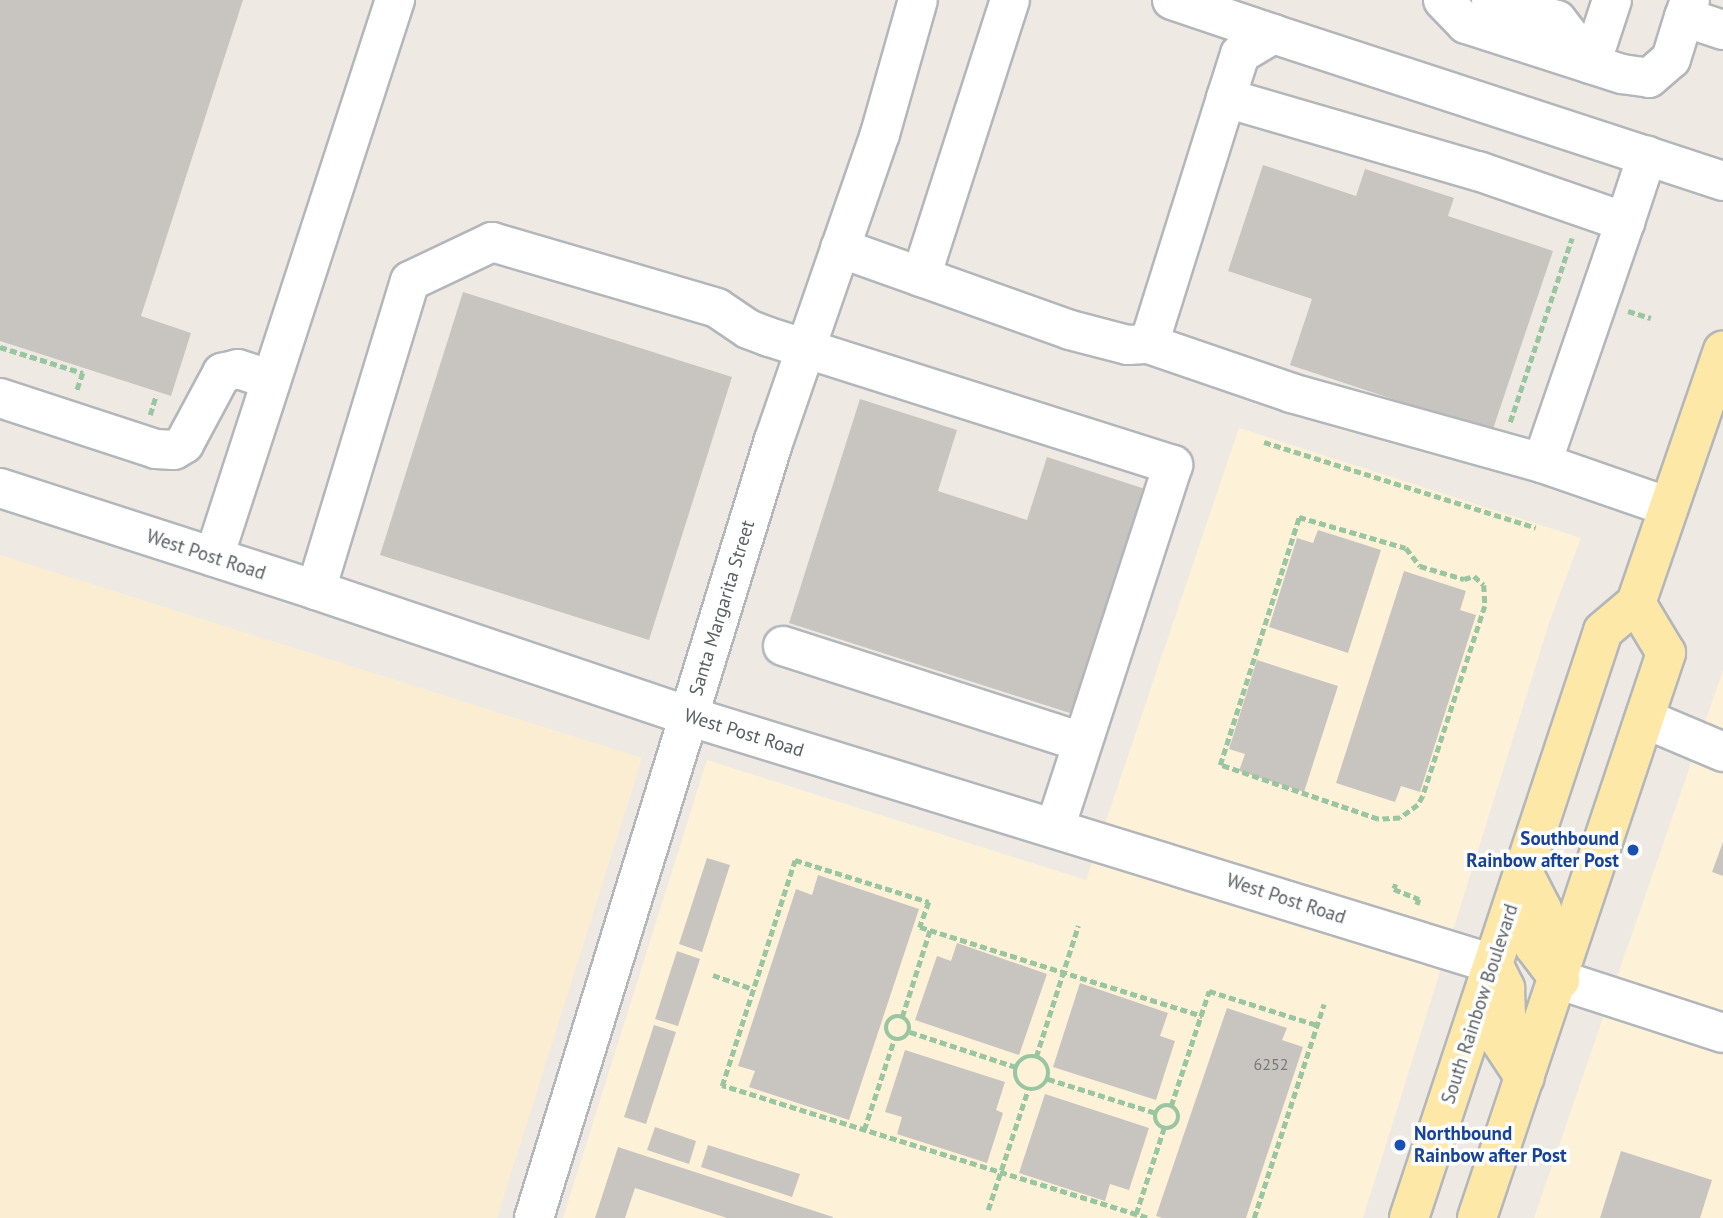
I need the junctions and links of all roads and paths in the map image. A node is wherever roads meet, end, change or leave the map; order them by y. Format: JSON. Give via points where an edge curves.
{"nodes":[{"id":1,"x":394,"y":0,"type":"edge"},
{"id":2,"x":918,"y":0,"type":"edge"},
{"id":3,"x":1010,"y":0,"type":"edge"},
{"id":4,"x":1172,"y":0,"type":"edge"},
{"id":5,"x":1443,"y":0,"type":"edge"},
{"id":6,"x":1491,"y":0,"type":"edge"},
{"id":7,"x":1612,"y":0,"type":"edge"},
{"id":8,"x":1687,"y":8,"type":"edge"},
{"id":9,"x":1723,"y":30,"type":"edge"},
{"id":10,"x":1273,"y":34,"type":"junction"},
{"id":11,"x":1591,"y":64,"type":"junction"},
{"id":12,"x":1226,"y":98,"type":"junction"},
{"id":13,"x":1647,"y":156,"type":"junction"},
{"id":14,"x":1723,"y":181,"type":"edge"},
{"id":15,"x":1582,"y":207,"type":"junction"},
{"id":16,"x":1625,"y":222,"type":"junction"},
{"id":17,"x":840,"y":248,"type":"junction"},
{"id":18,"x":921,"y":277,"type":"junction"},
{"id":19,"x":1618,"y":307,"type":"dead end"},
{"id":20,"x":1651,"y":318,"type":"dead end"},
{"id":21,"x":1150,"y":344,"type":"junction"},
{"id":22,"x":0,"y":347,"type":"edge"},
{"id":23,"x":805,"y":349,"type":"junction"},
{"id":24,"x":1723,"y":351,"type":"edge"},
{"id":25,"x":271,"y":380,"type":"junction"},
{"id":26,"x":156,"y":396,"type":"dead end"},
{"id":27,"x":74,"y":397,"type":"dead end"},
{"id":28,"x":0,"y":398,"type":"edge"},
{"id":29,"x":148,"y":422,"type":"dead end"},
{"id":30,"x":1507,"y":430,"type":"dead end"},
{"id":31,"x":1264,"y":442,"type":"dead end"},
{"id":32,"x":1542,"y":463,"type":"junction"},
{"id":33,"x":0,"y":488,"type":"edge"},
{"id":34,"x":1669,"y":506,"type":"junction"},
{"id":35,"x":1536,"y":528,"type":"dead end"},
{"id":36,"x":214,"y":558,"type":"junction"},
{"id":37,"x":316,"y":590,"type":"junction"},
{"id":38,"x":1636,"y":603,"type":"junction"},
{"id":39,"x":783,"y":646,"type":"dead end"},
{"id":40,"x":688,"y":716,"type":"junction"},
{"id":41,"x":1646,"y":719,"type":"junction"},
{"id":42,"x":1082,"y":742,"type":"junction"},
{"id":43,"x":1723,"y":752,"type":"edge"},
{"id":44,"x":1400,"y":818,"type":"joint"},
{"id":45,"x":1055,"y":828,"type":"junction"},
{"id":46,"x":1523,"y":872,"type":"junction"},
{"id":47,"x":1395,"y":884,"type":"dead end"},
{"id":48,"x":1417,"y":905,"type":"dead end"},
{"id":49,"x":1078,"y":926,"type":"dead end"},
{"id":50,"x":930,"y":930,"type":"junction"},
{"id":51,"x":1493,"y":964,"type":"junction"},
{"id":52,"x":1064,"y":972,"type":"junction"},
{"id":53,"x":713,"y":975,"type":"dead end"},
{"id":54,"x":1560,"y":980,"type":"junction"},
{"id":55,"x":754,"y":989,"type":"junction"},
{"id":56,"x":1324,"y":1004,"type":"dead end"},
{"id":57,"x":1202,"y":1016,"type":"junction"},
{"id":58,"x":902,"y":1017,"type":"junction"},
{"id":59,"x":1317,"y":1025,"type":"junction"},
{"id":60,"x":909,"y":1032,"type":"junction"},
{"id":61,"x":1723,"y":1033,"type":"edge"},
{"id":62,"x":894,"y":1040,"type":"junction"},
{"id":63,"x":1036,"y":1057,"type":"junction"},
{"id":64,"x":1016,"y":1067,"type":"junction"},
{"id":65,"x":1525,"y":1078,"type":"junction"},
{"id":66,"x":1048,"y":1079,"type":"junction"},
{"id":67,"x":1028,"y":1090,"type":"junction"},
{"id":68,"x":1171,"y":1106,"type":"junction"},
{"id":69,"x":1156,"y":1113,"type":"junction"},
{"id":70,"x":1164,"y":1128,"type":"junction"},
{"id":71,"x":864,"y":1130,"type":"junction"},
{"id":72,"x":1000,"y":1172,"type":"junction"},
{"id":73,"x":988,"y":1210,"type":"dead end"},
{"id":74,"x":1136,"y":1214,"type":"junction"},
{"id":75,"x":534,"y":1218,"type":"edge"},
{"id":76,"x":1147,"y":1218,"type":"edge"},
{"id":77,"x":1254,"y":1218,"type":"edge"},
{"id":78,"x":1409,"y":1218,"type":"edge"},
{"id":79,"x":1477,"y":1218,"type":"edge"}],
"edges":[{"from":1,"to":25,"type":"street"},
{"from":2,"to":17,"type":"street","name":"Santa Margarita Street"},
{"from":3,"to":18,"type":"street"},
{"from":4,"to":10,"type":"street"},
{"from":5,"to":11,"type":"street","via":[[1466,24]]},
{"from":6,"to":11,"type":"street","via":[[1558,20]]},
{"from":7,"to":11,"type":"street"},
{"from":8,"to":9,"type":"street"},
{"from":8,"to":11,"type":"street","via":[[1671,59],[1649,78]]},
{"from":10,"to":12,"type":"street","via":[[1240,54]]},
{"from":10,"to":13,"type":"street"},
{"from":12,"to":15,"type":"street","via":[[1478,171]]},
{"from":12,"to":21,"type":"street"},
{"from":13,"to":14,"type":"street"},
{"from":13,"to":16,"type":"street"},
{"from":15,"to":16,"type":"street"},
{"from":15,"to":30,"type":"path"},
{"from":16,"to":32,"type":"street"},
{"from":17,"to":18,"type":"street"},
{"from":17,"to":23,"type":"street","name":"Santa Margarita Street"},
{"from":18,"to":21,"type":"street","via":[[1070,330],[1128,345]]},
{"from":19,"to":20,"type":"path"},
{"from":21,"to":32,"type":"street","via":[[1292,393]]},
{"from":22,"to":27,"type":"path","via":[[83,373]]},
{"from":23,"to":37,"type":"street","via":[[748,329],[717,308],[492,242],[410,281]]},
{"from":23,"to":40,"type":"street","name":"Santa Margarita Street"},
{"from":23,"to":42,"type":"street","via":[[1173,465]]},
{"from":24,"to":34,"type":"main road"},
{"from":25,"to":28,"type":"street","via":[[238,369],[222,373],[184,444],[174,450],[156,449]]},
{"from":25,"to":36,"type":"street"},
{"from":26,"to":29,"type":"path"},
{"from":31,"to":35,"type":"path"},
{"from":32,"to":34,"type":"street"},
{"from":33,"to":36,"type":"street","name":"West Post Road"},
{"from":34,"to":38,"type":"main road"},
{"from":36,"to":37,"type":"street","name":"West Post Road"},
{"from":37,"to":40,"type":"street","name":"West Post Road"},
{"from":38,"to":41,"type":"main road","via":[[1666,653]]},
{"from":38,"to":46,"type":"main road","name":"South Rainbow Boulevard","via":[[1603,631]]},
{"from":39,"to":42,"type":"street"},
{"from":40,"to":45,"type":"street","name":"West Post Road"},
{"from":40,"to":75,"type":"street","name":"Santa Margarita Street"},
{"from":41,"to":43,"type":"street"},
{"from":41,"to":54,"type":"main road"},
{"from":42,"to":45,"type":"street"},
{"from":44,"to":44,"type":"path","via":[[1378,819],[1220,765],[1299,517],[1406,548],[1420,566],[1464,579],[1474,576],[1484,585],[1485,607],[1423,796]]},
{"from":45,"to":51,"type":"street","name":"West Post Road"},
{"from":46,"to":51,"type":"main road","name":"South Rainbow Boulevard"},
{"from":46,"to":54,"type":"main road","via":[[1542,909],[1534,946]]},
{"from":47,"to":48,"type":"path","via":[[1394,889],[1419,899]]},
{"from":49,"to":52,"type":"path"},
{"from":50,"to":52,"type":"path"},
{"from":50,"to":55,"type":"path","via":[[920,927],[929,902],[794,860]]},
{"from":50,"to":58,"type":"path"},
{"from":51,"to":65,"type":"main road","via":[[1505,988],[1500,1040]]},
{"from":51,"to":78,"type":"main road","name":"South Rainbow Boulevard"},
{"from":52,"to":57,"type":"path"},
{"from":52,"to":63,"type":"path"},
{"from":53,"to":55,"type":"path"},
{"from":54,"to":61,"type":"street"},
{"from":54,"to":65,"type":"main road"},
{"from":55,"to":71,"type":"path","via":[[722,1086]]},
{"from":56,"to":59,"type":"path"},
{"from":57,"to":59,"type":"path","via":[[1209,990]]},
{"from":57,"to":68,"type":"path"},
{"from":58,"to":60,"type":"path"},
{"from":58,"to":62,"type":"path","via":[[886,1024]]},
{"from":59,"to":77,"type":"path"},
{"from":60,"to":62,"type":"path"},
{"from":60,"to":64,"type":"path"},
{"from":62,"to":71,"type":"path"},
{"from":63,"to":64,"type":"path","via":[[1021,1060]]},
{"from":63,"to":66,"type":"path","via":[[1046,1063]]},
{"from":64,"to":67,"type":"path","via":[[1015,1077]]},
{"from":65,"to":79,"type":"main road"},
{"from":66,"to":67,"type":"path","via":[[1036,1090]]},
{"from":66,"to":69,"type":"path"},
{"from":67,"to":72,"type":"path"},
{"from":68,"to":69,"type":"path"},
{"from":68,"to":70,"type":"path","via":[[1179,1121]]},
{"from":69,"to":70,"type":"path"},
{"from":70,"to":74,"type":"path"},
{"from":71,"to":72,"type":"path"},
{"from":72,"to":73,"type":"path"},
{"from":72,"to":74,"type":"path"},
{"from":74,"to":76,"type":"path"}]}
